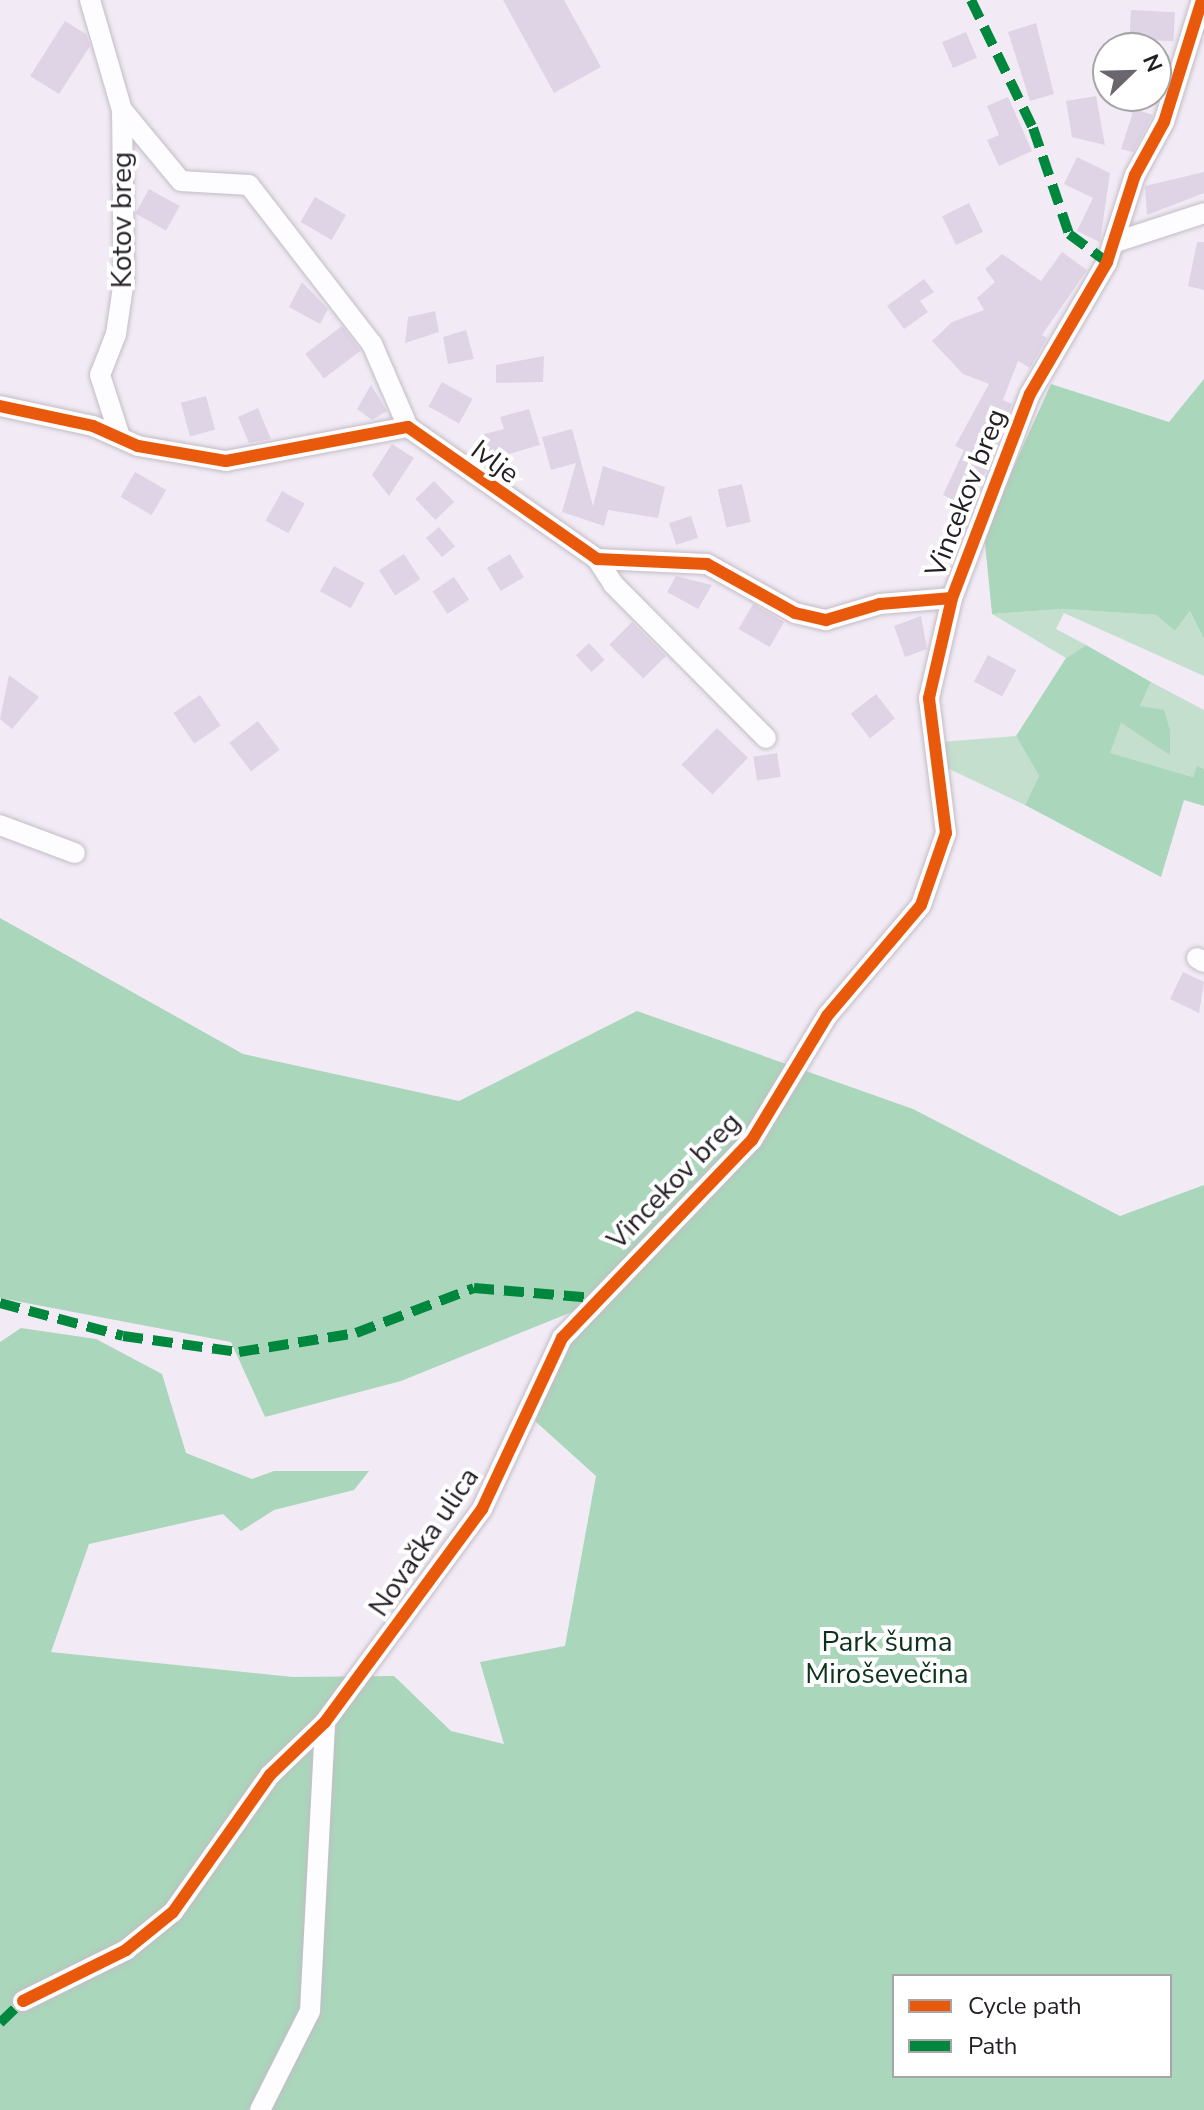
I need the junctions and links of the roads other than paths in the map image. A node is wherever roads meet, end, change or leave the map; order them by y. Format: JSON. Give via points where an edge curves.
{"nodes":[{"id":1,"x":90,"y":0,"type":"edge"},
{"id":2,"x":1202,"y":0,"type":"edge"},
{"id":3,"x":122,"y":110,"type":"junction"},
{"id":4,"x":1204,"y":213,"type":"edge"},
{"id":5,"x":1113,"y":243,"type":"junction"},
{"id":6,"x":0,"y":406,"type":"edge"},
{"id":7,"x":408,"y":427,"type":"junction"},
{"id":8,"x":120,"y":437,"type":"junction"},
{"id":9,"x":597,"y":559,"type":"junction"},
{"id":10,"x":952,"y":598,"type":"junction"},
{"id":11,"x":766,"y":738,"type":"dead end"},
{"id":12,"x":0,"y":825,"type":"edge"},
{"id":13,"x":75,"y":853,"type":"dead end"},
{"id":14,"x":594,"y":1298,"type":"joint"},
{"id":15,"x":325,"y":1722,"type":"junction"},
{"id":16,"x":23,"y":2001,"type":"dead end"},
{"id":17,"x":260,"y":2110,"type":"edge"}],
"edges":[{"from":1,"to":3,"type":"street","name":"Kotov breg"},
{"from":2,"to":5,"type":"street","name":"Vincekov breg","via":[[1164,122],[1135,175]]},
{"from":3,"to":7,"type":"street","via":[[181,181],[249,185],[372,344]]},
{"from":3,"to":8,"type":"street","name":"Kotov breg","via":[[124,280],[116,334],[100,375]]},
{"from":4,"to":5,"type":"street"},
{"from":5,"to":10,"type":"street","name":"Vincekov breg","via":[[1030,394]]},
{"from":6,"to":8,"type":"street"},
{"from":7,"to":8,"type":"street","via":[[226,461]]},
{"from":7,"to":9,"type":"street","name":"Ivlje"},
{"from":9,"to":10,"type":"street","via":[[707,564],[795,613],[826,620],[880,604]]},
{"from":9,"to":11,"type":"street","via":[[613,584]]},
{"from":10,"to":14,"type":"street","name":"Vincekov breg","via":[[929,698],[946,833],[921,905],[827,1016],[752,1140]]},
{"from":12,"to":13,"type":"street"},
{"from":14,"to":15,"type":"street","name":"Novačka ulica","via":[[537,1380],[526,1424],[482,1509]]},
{"from":15,"to":16,"type":"street","name":"Novačka ulica","via":[[270,1775],[173,1912],[126,1950]]},
{"from":15,"to":17,"type":"street","via":[[310,2011]]}]}
